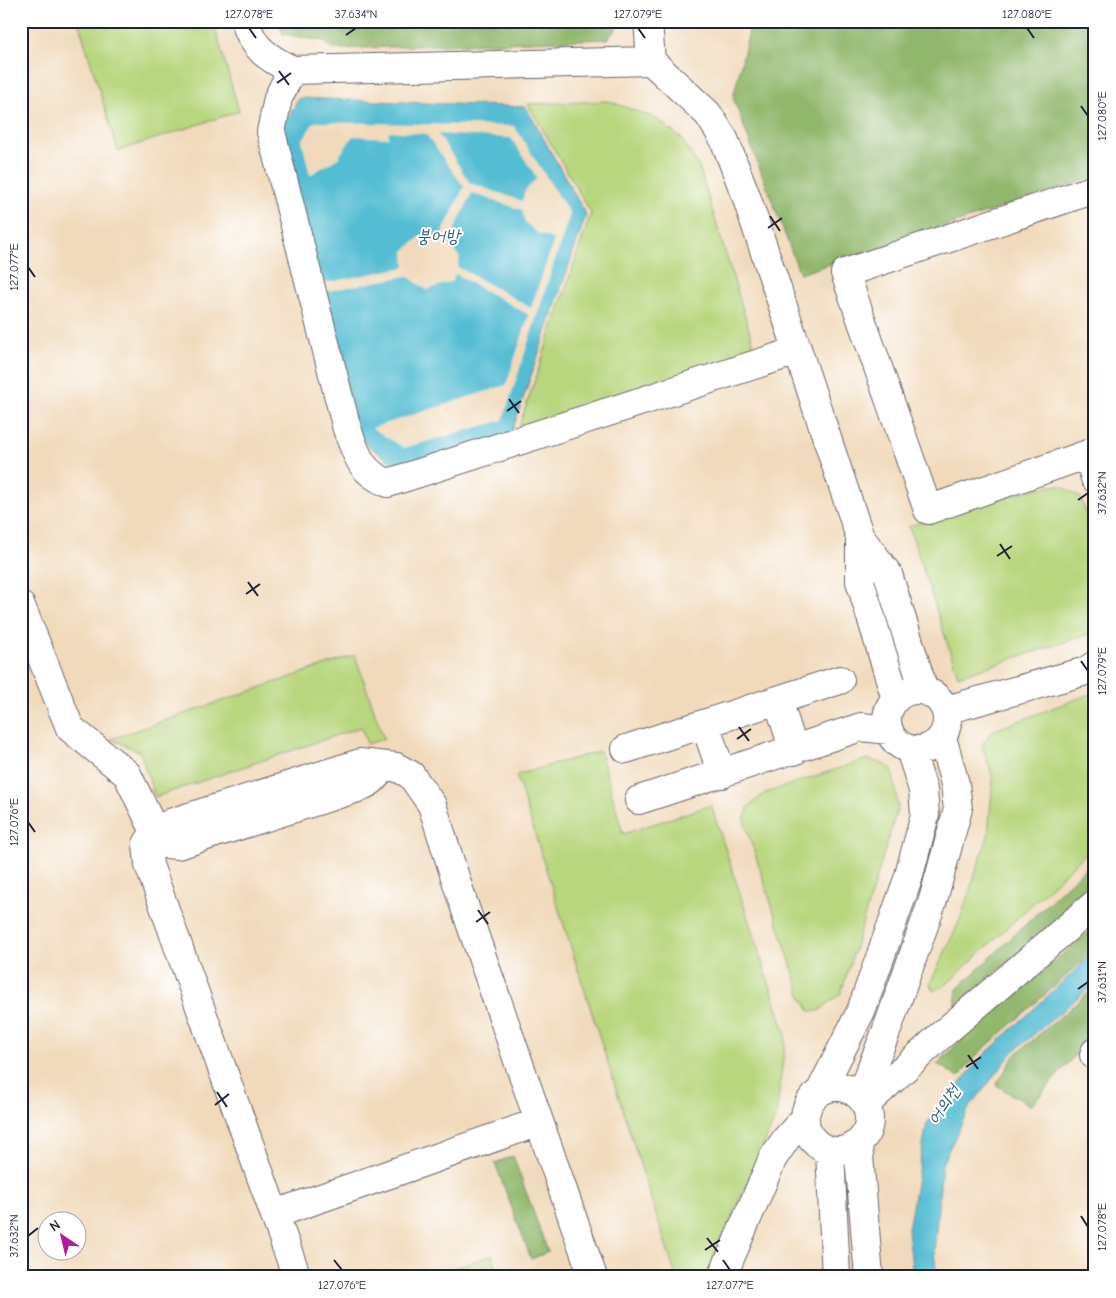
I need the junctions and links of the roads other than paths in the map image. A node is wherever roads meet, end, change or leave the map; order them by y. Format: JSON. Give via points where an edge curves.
{"nodes":[{"id":1,"x":245,"y":21,"type":"edge"},
{"id":2,"x":648,"y":21,"type":"edge"},
{"id":3,"x":651,"y":61,"type":"junction"},
{"id":4,"x":292,"y":70,"type":"junction"},
{"id":5,"x":1095,"y":189,"type":"edge"},
{"id":6,"x":797,"y":351,"type":"junction"},
{"id":7,"x":1092,"y":461,"type":"edge"},
{"id":8,"x":860,"y":536,"type":"junction"},
{"id":9,"x":21,"y":606,"type":"edge"},
{"id":10,"x":1095,"y":665,"type":"edge"},
{"id":11,"x":840,"y":680,"type":"dead end"},
{"id":12,"x":924,"y":691,"type":"junction"},
{"id":13,"x":896,"y":698,"type":"junction"},
{"id":14,"x":778,"y":700,"type":"junction"},
{"id":15,"x":946,"y":710,"type":"junction"},
{"id":16,"x":705,"y":724,"type":"junction"},
{"id":17,"x":889,"y":730,"type":"junction"},
{"id":18,"x":942,"y":737,"type":"junction"},
{"id":19,"x":910,"y":749,"type":"junction"},
{"id":20,"x":626,"y":750,"type":"dead end"},
{"id":21,"x":794,"y":751,"type":"junction"},
{"id":22,"x":722,"y":774,"type":"junction"},
{"id":23,"x":639,"y":800,"type":"dead end"},
{"id":24,"x":155,"y":832,"type":"junction"},
{"id":25,"x":1095,"y":904,"type":"edge"},
{"id":26,"x":820,"y":1092,"type":"junction"},
{"id":27,"x":863,"y":1100,"type":"junction"},
{"id":28,"x":804,"y":1119,"type":"junction"},
{"id":29,"x":540,"y":1122,"type":"junction"},
{"id":30,"x":858,"y":1144,"type":"junction"},
{"id":31,"x":830,"y":1151,"type":"junction"},
{"id":32,"x":275,"y":1214,"type":"junction"},
{"id":33,"x":297,"y":1277,"type":"edge"},
{"id":34,"x":593,"y":1277,"type":"edge"},
{"id":35,"x":722,"y":1277,"type":"edge"},
{"id":36,"x":836,"y":1277,"type":"edge"},
{"id":37,"x":869,"y":1277,"type":"edge"}],
"edges":[{"from":1,"to":4,"type":"lane","via":[[248,34],[265,56]]},
{"from":2,"to":3,"type":"lane"},
{"from":3,"to":4,"type":"lane"},
{"from":3,"to":6,"type":"lane","via":[[708,114],[724,139]]},
{"from":4,"to":6,"type":"lane","via":[[278,98],[271,132],[347,429],[360,463],[373,477],[388,483]]},
{"from":5,"to":7,"type":"lane","via":[[845,272],[928,510]]},
{"from":6,"to":8,"type":"lane"},
{"from":8,"to":12,"type":"lane","via":[[888,574]]},
{"from":8,"to":13,"type":"lane","via":[[860,581]]},
{"from":9,"to":24,"type":"lane","via":[[70,728],[127,774]]},
{"from":10,"to":15,"type":"lane","via":[[1086,671]]},
{"from":11,"to":14,"type":"lane"},
{"from":12,"to":13,"type":"lane","via":[[914,690]]},
{"from":12,"to":15,"type":"lane","via":[[937,697]]},
{"from":13,"to":17,"type":"lane","via":[[890,708]]},
{"from":14,"to":16,"type":"lane"},
{"from":14,"to":21,"type":"lane"},
{"from":15,"to":18,"type":"lane","via":[[946,729]]},
{"from":16,"to":20,"type":"lane"},
{"from":16,"to":22,"type":"lane"},
{"from":17,"to":19,"type":"lane","via":[[897,742]]},
{"from":17,"to":21,"type":"lane","via":[[861,728]]},
{"from":18,"to":19,"type":"lane","via":[[922,750]]},
{"from":18,"to":27,"type":"lane","via":[[958,809],[933,900]]},
{"from":19,"to":26,"type":"lane","via":[[923,790],[925,815],[908,879],[861,1011]]},
{"from":21,"to":22,"type":"lane"},
{"from":22,"to":23,"type":"lane"},
{"from":24,"to":29,"type":"lane","via":[[173,822],[348,766],[371,763],[396,767],[410,775],[432,805]]},
{"from":24,"to":32,"type":"lane","via":[[147,844],[149,865]]},
{"from":25,"to":27,"type":"lane"},
{"from":26,"to":27,"type":"lane","via":[[841,1087]]},
{"from":26,"to":28,"type":"lane","via":[[809,1104]]},
{"from":27,"to":30,"type":"lane","via":[[869,1126]]},
{"from":28,"to":31,"type":"lane","via":[[812,1139]]},
{"from":28,"to":35,"type":"lane","via":[[773,1158]]},
{"from":29,"to":32,"type":"lane"},
{"from":29,"to":34,"type":"lane"},
{"from":30,"to":31,"type":"lane","via":[[840,1152]]},
{"from":30,"to":37,"type":"lane"},
{"from":31,"to":36,"type":"lane"},
{"from":32,"to":33,"type":"lane"}]}
